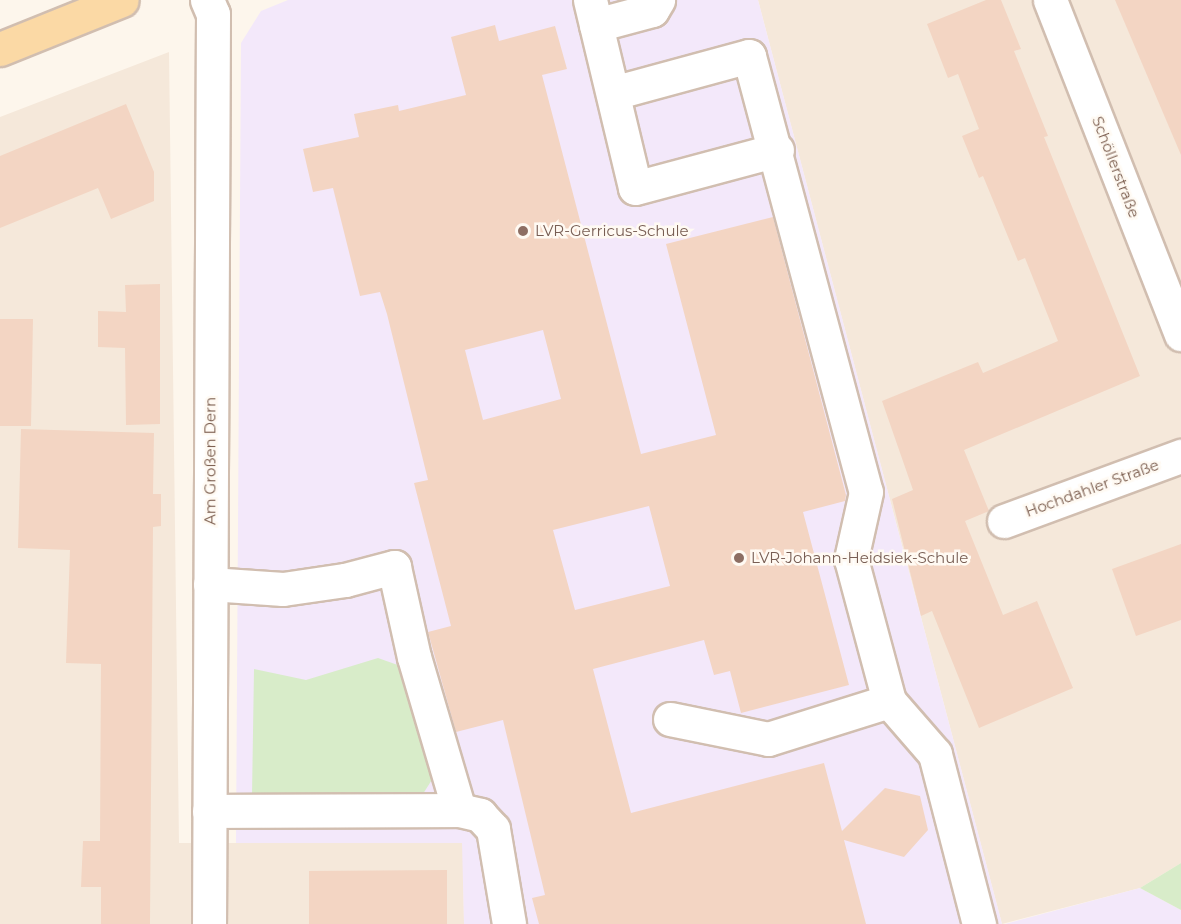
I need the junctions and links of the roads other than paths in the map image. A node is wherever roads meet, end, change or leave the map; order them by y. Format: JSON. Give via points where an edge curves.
{"nodes":[{"id":1,"x":122,"y":0,"type":"edge"},
{"id":2,"x":207,"y":0,"type":"edge"},
{"id":3,"x":658,"y":0,"type":"edge"},
{"id":4,"x":1050,"y":0,"type":"edge"},
{"id":5,"x":593,"y":12,"type":"edge"},
{"id":6,"x":0,"y":49,"type":"edge"},
{"id":7,"x":613,"y":93,"type":"junction"},
{"id":8,"x":777,"y":150,"type":"junction"},
{"id":9,"x":1181,"y":333,"type":"edge"},
{"id":10,"x":1181,"y":456,"type":"edge"},
{"id":11,"x":1004,"y":521,"type":"dead end"},
{"id":12,"x":210,"y":584,"type":"junction"},
{"id":13,"x":889,"y":701,"type":"junction"},
{"id":14,"x":670,"y":719,"type":"dead end"},
{"id":15,"x":459,"y":810,"type":"junction"},
{"id":16,"x":209,"y":811,"type":"junction"},
{"id":17,"x":209,"y":924,"type":"edge"},
{"id":18,"x":509,"y":924,"type":"edge"},
{"id":19,"x":979,"y":924,"type":"edge"}],
"edges":[{"from":1,"to":6,"type":"main road"},
{"from":2,"to":12,"type":"street","name":"Am Großen Dern","via":[[213,14]]},
{"from":3,"to":5,"type":"street","via":[[652,10]]},
{"from":4,"to":9,"type":"street","name":"Schöllerstraße"},
{"from":5,"to":7,"type":"street"},
{"from":7,"to":8,"type":"street","via":[[749,56]]},
{"from":7,"to":8,"type":"street","via":[[635,188]]},
{"from":8,"to":13,"type":"street","via":[[866,492],[851,559]]},
{"from":10,"to":11,"type":"street","name":"Hochdahler Straße"},
{"from":12,"to":15,"type":"street","via":[[283,589],[345,580],[394,567],[414,657]]},
{"from":12,"to":16,"type":"street","name":"Am Großen Dern"},
{"from":13,"to":14,"type":"street","via":[[768,739]]},
{"from":13,"to":19,"type":"street","via":[[935,754]]},
{"from":15,"to":16,"type":"street"},
{"from":15,"to":18,"type":"street","via":[[480,815],[493,829]]},
{"from":16,"to":17,"type":"street","name":"Am Großen Dern"}]}
